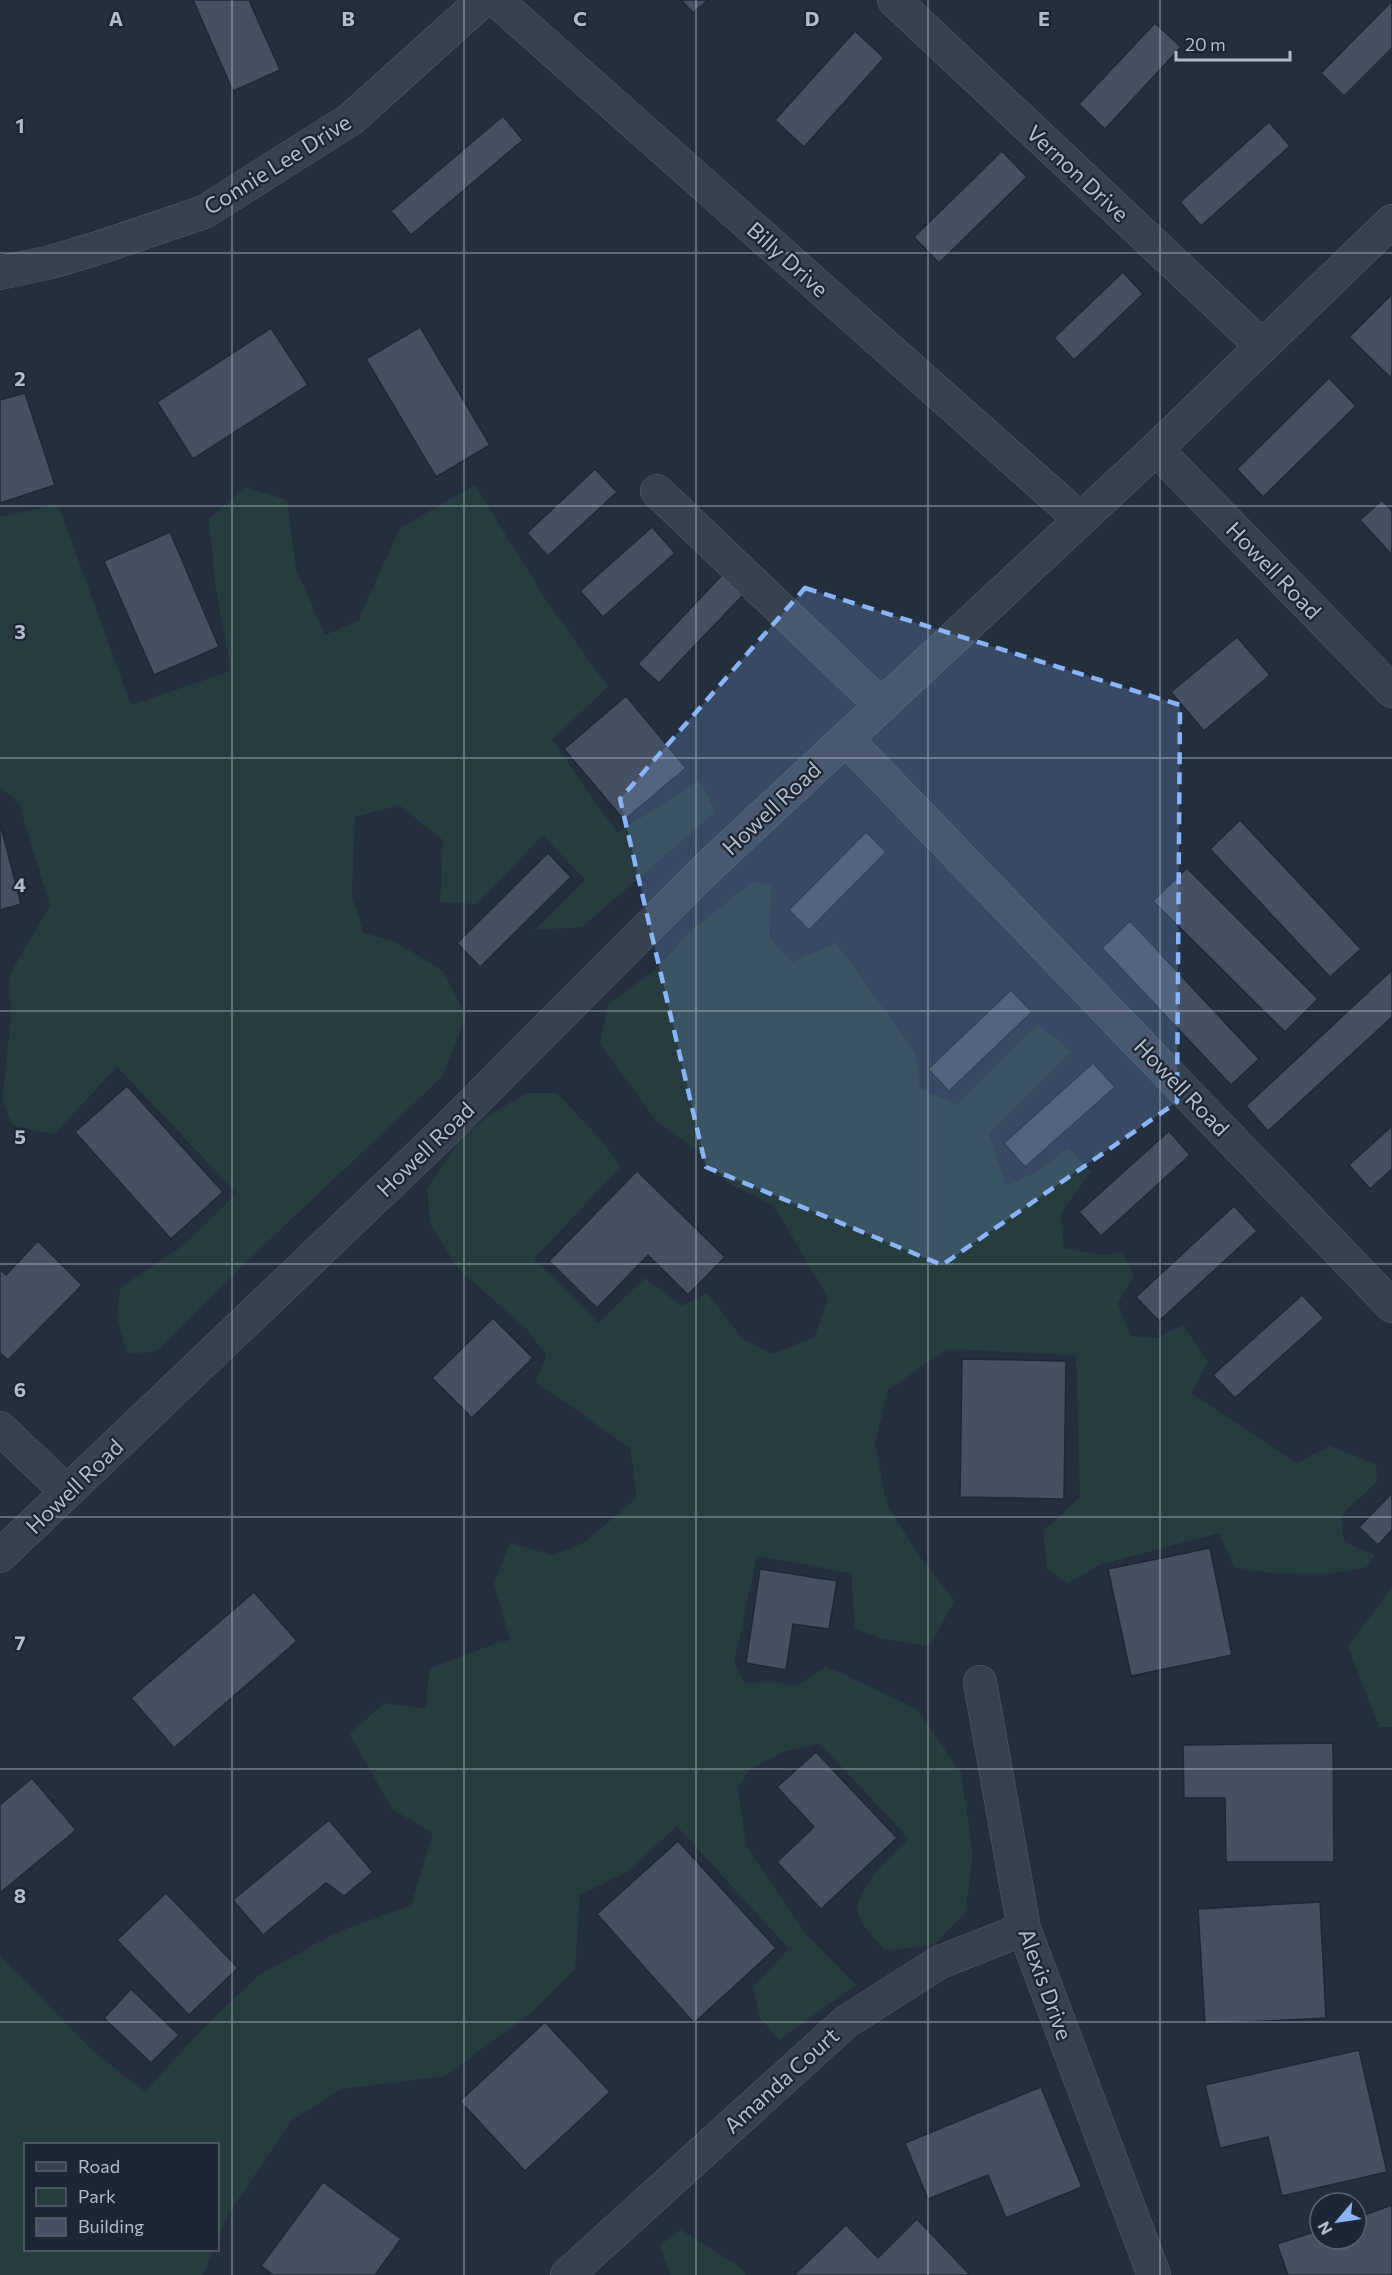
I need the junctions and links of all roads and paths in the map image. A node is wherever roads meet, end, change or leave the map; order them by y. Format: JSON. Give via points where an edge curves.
{"nodes":[{"id":1,"x":483,"y":0,"type":"edge"},
{"id":2,"x":496,"y":0,"type":"edge"},
{"id":3,"x":894,"y":0,"type":"edge"},
{"id":4,"x":1392,"y":221,"type":"edge"},
{"id":5,"x":0,"y":273,"type":"edge"},
{"id":6,"x":1262,"y":346,"type":"junction"},
{"id":7,"x":1156,"y":449,"type":"junction"},
{"id":8,"x":657,"y":490,"type":"dead end"},
{"id":9,"x":1079,"y":518,"type":"junction"},
{"id":10,"x":1392,"y":691,"type":"edge"},
{"id":11,"x":882,"y":706,"type":"junction"},
{"id":12,"x":846,"y":739,"type":"junction"},
{"id":13,"x":1392,"y":1306,"type":"edge"},
{"id":14,"x":0,"y":1428,"type":"edge"},
{"id":15,"x":67,"y":1492,"type":"junction"},
{"id":16,"x":0,"y":1557,"type":"edge"},
{"id":17,"x":980,"y":1682,"type":"dead end"},
{"id":18,"x":1024,"y":1929,"type":"junction"},
{"id":19,"x":567,"y":2275,"type":"edge"},
{"id":20,"x":1154,"y":2275,"type":"edge"}],
"edges":[{"from":1,"to":5,"type":"street","name":"Connie Lee Drive","via":[[351,118],[204,212],[51,262]]},
{"from":2,"to":9,"type":"street","name":"Billy Drive"},
{"from":3,"to":6,"type":"street","name":"Vernon Drive"},
{"from":4,"to":6,"type":"street","name":"Howell Road"},
{"from":6,"to":7,"type":"street","name":"Howell Road"},
{"from":7,"to":9,"type":"street","name":"Howell Road"},
{"from":7,"to":10,"type":"street","name":"Howell Road"},
{"from":8,"to":11,"type":"street"},
{"from":9,"to":11,"type":"street","name":"Howell Road"},
{"from":11,"to":12,"type":"street","name":"Howell Road"},
{"from":12,"to":13,"type":"street","name":"Howell Road"},
{"from":12,"to":15,"type":"street","name":"Howell Road","via":[[702,873],[433,1142]]},
{"from":14,"to":15,"type":"street"},
{"from":15,"to":16,"type":"street","name":"Howell Road"},
{"from":17,"to":18,"type":"street","name":"Alexis Drive"},
{"from":18,"to":19,"type":"street","name":"Amanda Court","via":[[940,1962],[847,2021]]},
{"from":18,"to":20,"type":"street","name":"Alexis Drive"}]}
